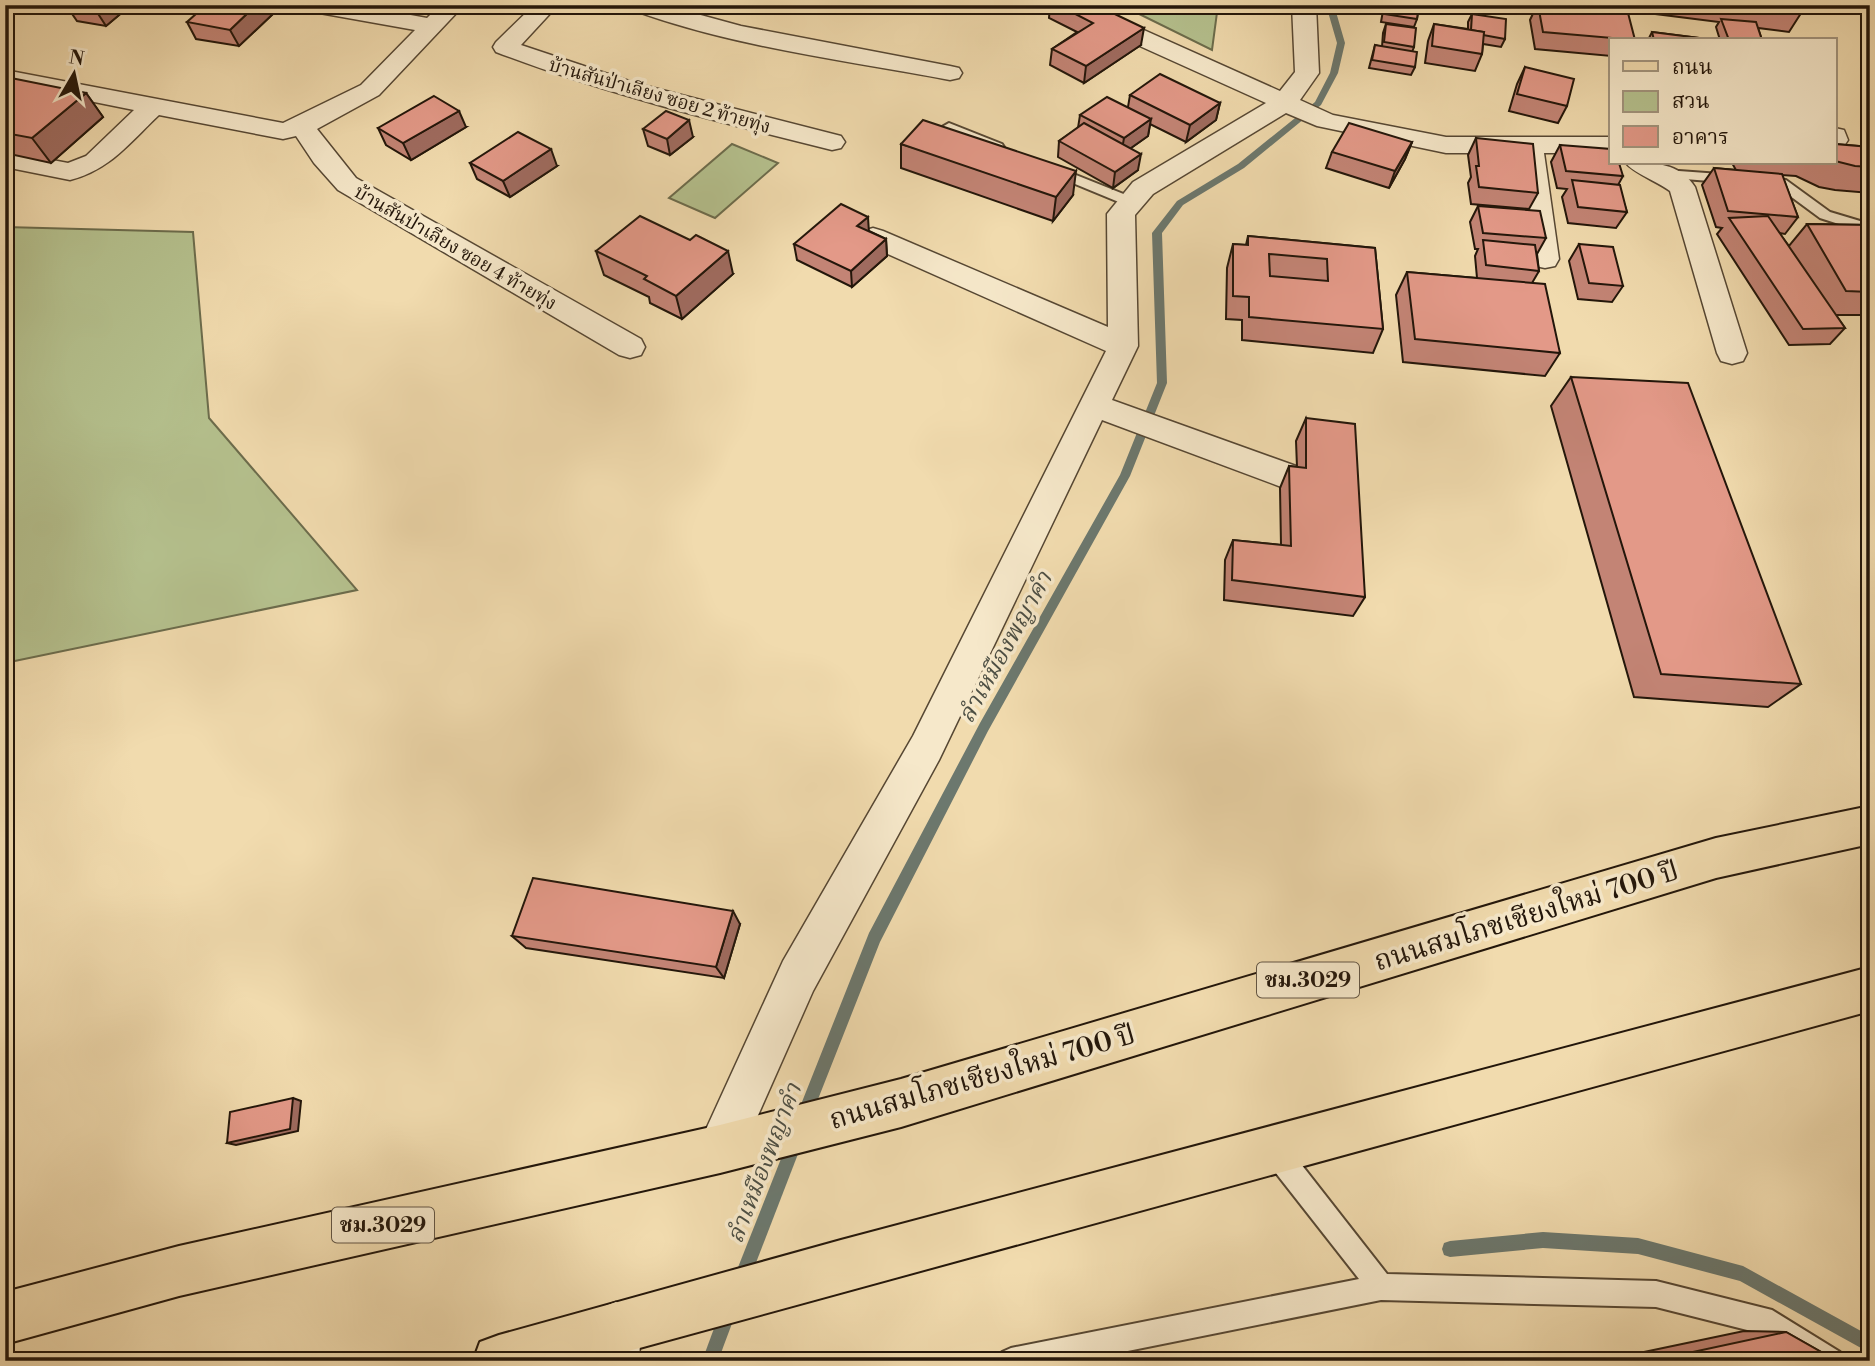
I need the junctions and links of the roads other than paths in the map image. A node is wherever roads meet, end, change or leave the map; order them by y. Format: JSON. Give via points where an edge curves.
{"nodes":[{"id":1,"x":314,"y":5,"type":"edge"},
{"id":2,"x":453,"y":5,"type":"edge"},
{"id":3,"x":547,"y":5,"type":"edge"},
{"id":4,"x":641,"y":5,"type":"edge"},
{"id":5,"x":1068,"y":5,"type":"edge"},
{"id":6,"x":1304,"y":5,"type":"edge"},
{"id":7,"x":434,"y":26,"type":"junction"},
{"id":8,"x":950,"y":74,"type":"dead end"},
{"id":9,"x":5,"y":77,"type":"edge"},
{"id":10,"x":154,"y":105,"type":"junction"},
{"id":11,"x":1292,"y":107,"type":"junction"},
{"id":12,"x":302,"y":126,"type":"junction"},
{"id":13,"x":949,"y":127,"type":"edge"},
{"id":14,"x":832,"y":142,"type":"dead end"},
{"id":15,"x":1530,"y":145,"type":"junction"},
{"id":16,"x":1606,"y":147,"type":"edge"},
{"id":17,"x":1010,"y":152,"type":"edge"},
{"id":18,"x":5,"y":159,"type":"edge"},
{"id":19,"x":1034,"y":162,"type":"edge"},
{"id":20,"x":1641,"y":164,"type":"edge"},
{"id":21,"x":1665,"y":174,"type":"junction"},
{"id":22,"x":1131,"y":202,"type":"junction"},
{"id":23,"x":1870,"y":229,"type":"edge"},
{"id":24,"x":873,"y":237,"type":"edge"},
{"id":25,"x":1545,"y":259,"type":"edge"},
{"id":26,"x":1123,"y":346,"type":"junction"},
{"id":27,"x":630,"y":347,"type":"dead end"},
{"id":28,"x":1732,"y":353,"type":"dead end"},
{"id":29,"x":1108,"y":410,"type":"junction"},
{"id":30,"x":1284,"y":475,"type":"dead end"},
{"id":31,"x":1870,"y":798,"type":"edge"},
{"id":32,"x":1870,"y":825,"type":"edge"},
{"id":33,"x":1716,"y":858,"type":"junction"},
{"id":34,"x":1870,"y":989,"type":"edge"},
{"id":35,"x":1870,"y":1003,"type":"edge"},
{"id":36,"x":1758,"y":1021,"type":"junction"},
{"id":37,"x":741,"y":1143,"type":"junction"},
{"id":38,"x":1274,"y":1150,"type":"junction"},
{"id":39,"x":1381,"y":1287,"type":"junction"},
{"id":40,"x":5,"y":1318,"type":"edge"},
{"id":41,"x":615,"y":1344,"type":"edge"},
{"id":42,"x":499,"y":1361,"type":"edge"},
{"id":43,"x":1011,"y":1361,"type":"edge"},
{"id":44,"x":1831,"y":1361,"type":"edge"}],
"edges":[{"from":1,"to":7,"type":"street"},
{"from":2,"to":7,"type":"street"},
{"from":3,"to":14,"type":"street","name":"บ้านสันป่าเลียง ซอย 2 ท้ายทุ่ง","via":[[505,47],[654,97]]},
{"from":4,"to":8,"type":"street","via":[[715,27]]},
{"from":5,"to":11,"type":"street"},
{"from":6,"to":11,"type":"street","via":[[1307,73]]},
{"from":7,"to":12,"type":"street","via":[[370,90]]},
{"from":9,"to":10,"type":"street"},
{"from":10,"to":12,"type":"street","via":[[283,131]]},
{"from":10,"to":18,"type":"street","via":[[95,162],[70,173]]},
{"from":11,"to":15,"type":"street","via":[[1326,121],[1446,145]]},
{"from":11,"to":22,"type":"street","via":[[1143,188]]},
{"from":12,"to":27,"type":"street","name":"บ้านสันป่าเลียง ซอย 4 ท้ายทุ่ง","via":[[347,184]]},
{"from":13,"to":17,"type":"lane"},
{"from":15,"to":16,"type":"street"},
{"from":15,"to":25,"type":"street"},
{"from":19,"to":22,"type":"lane"},
{"from":20,"to":21,"type":"street"},
{"from":21,"to":23,"type":"lane","via":[[1781,183],[1825,215]]},
{"from":21,"to":28,"type":"street","via":[[1682,187]]},
{"from":22,"to":26,"type":"street","via":[[1121,214]]},
{"from":24,"to":26,"type":"street"},
{"from":26,"to":29,"type":"street"},
{"from":29,"to":30,"type":"street"},
{"from":29,"to":37,"type":"street","via":[[798,976]]},
{"from":31,"to":33,"type":"main road"},
{"from":32,"to":33,"type":"main road","name":"ถนนสมโภชเชียงใหม่ 700 ปี","number":"ชม.3029"},
{"from":33,"to":37,"type":"main road","name":"ถนนสมโภชเชียงใหม่ 700 ปี","number":"ชม.3029","via":[[901,1103]]},
{"from":34,"to":36,"type":"main road"},
{"from":35,"to":36,"type":"main road"},
{"from":36,"to":38,"type":"main road"},
{"from":37,"to":40,"type":"main road","name":"ถนนสมโภชเชียงใหม่ 700 ปี","number":"ชม.3029","via":[[179,1271]]},
{"from":38,"to":39,"type":"lane"},
{"from":38,"to":41,"type":"main road","via":[[688,1308]]},
{"from":39,"to":43,"type":"lane"},
{"from":39,"to":44,"type":"lane","via":[[1656,1294],[1772,1323]]},
{"from":41,"to":42,"type":"main road"}]}
